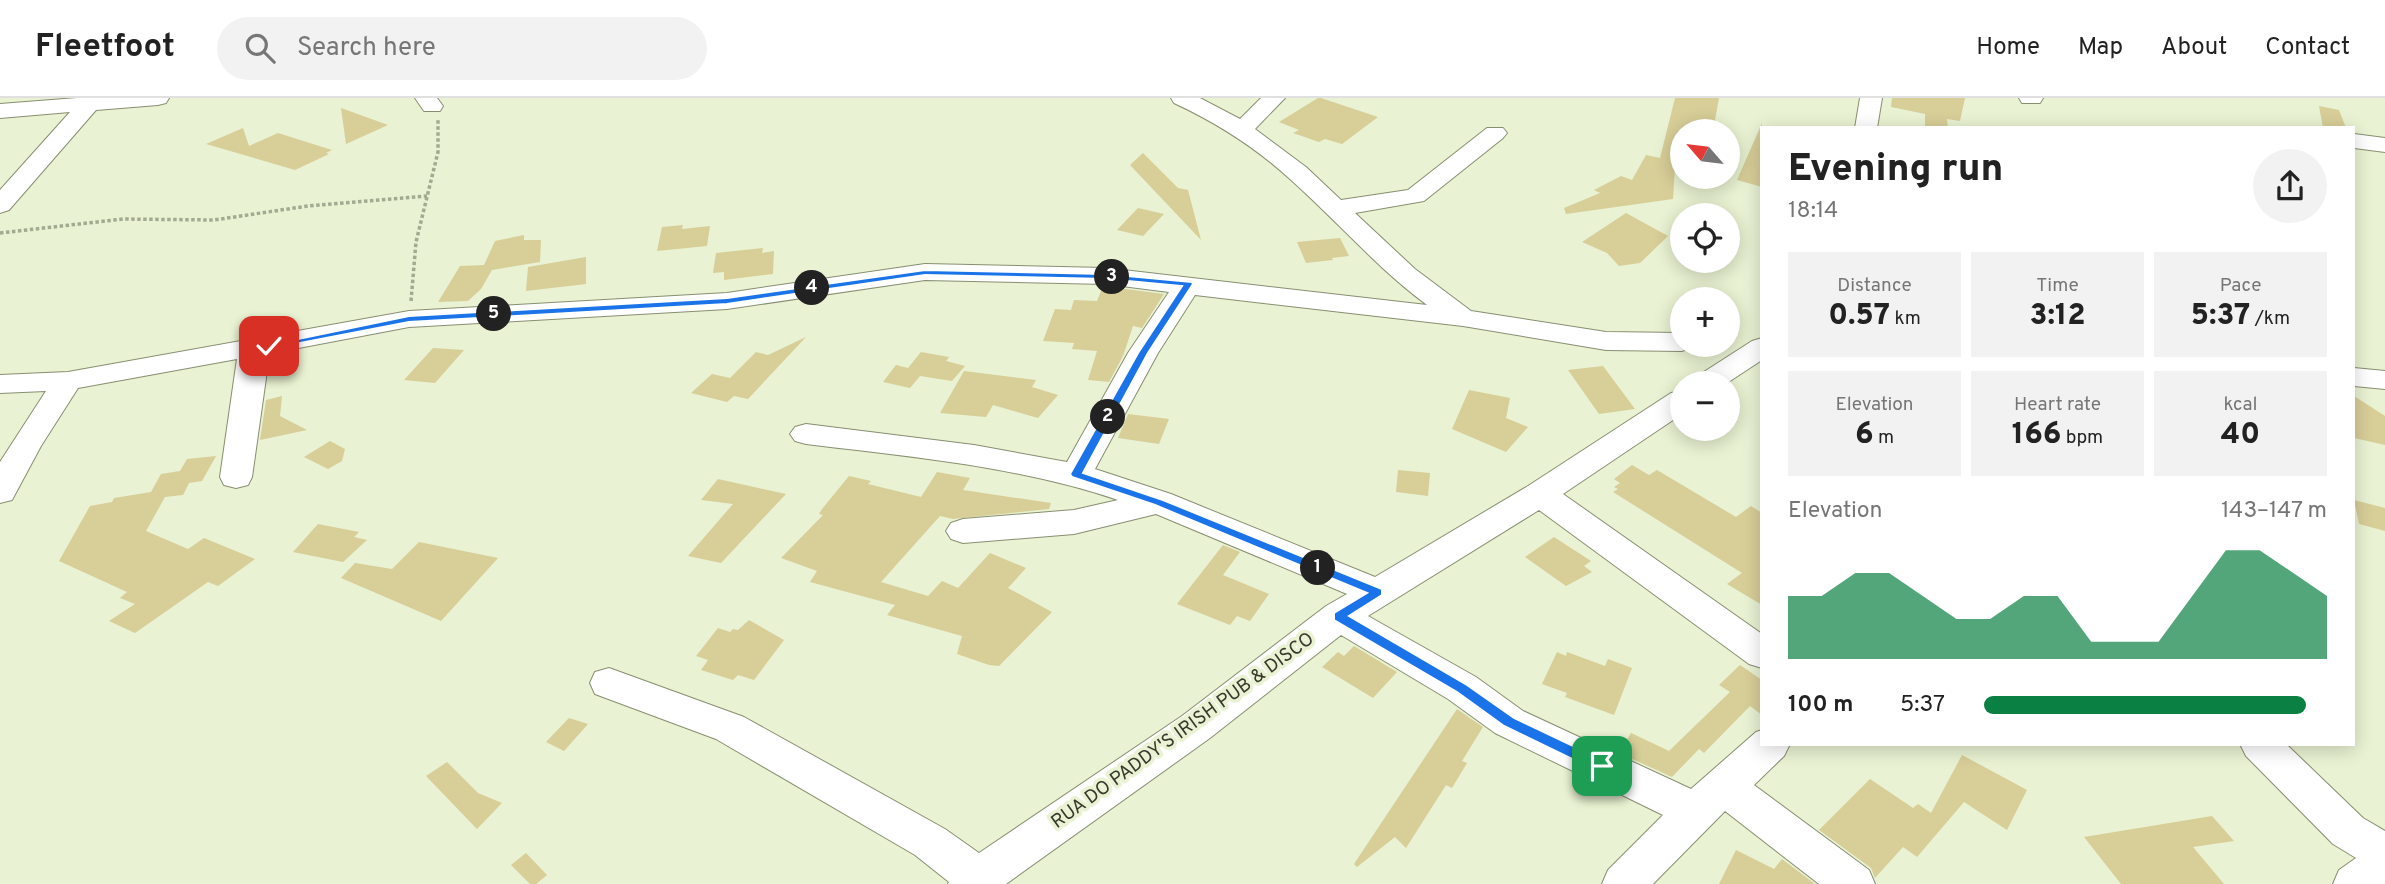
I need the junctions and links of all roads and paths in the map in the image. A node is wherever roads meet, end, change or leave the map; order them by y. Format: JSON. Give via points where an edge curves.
{"nodes":[{"id":1,"x":7,"y":98,"type":"edge"},
{"id":2,"x":158,"y":98,"type":"edge"},
{"id":3,"x":1182,"y":98,"type":"edge"},
{"id":4,"x":1274,"y":98,"type":"edge"},
{"id":5,"x":1871,"y":98,"type":"edge"},
{"id":6,"x":0,"y":100,"type":"edge"},
{"id":7,"x":91,"y":102,"type":"edge"},
{"id":8,"x":429,"y":102,"type":"edge"},
{"id":9,"x":0,"y":111,"type":"edge"},
{"id":10,"x":1866,"y":126,"type":"edge"},
{"id":11,"x":1243,"y":128,"type":"junction"},
{"id":12,"x":1495,"y":133,"type":"dead end"},
{"id":13,"x":2355,"y":141,"type":"edge"},
{"id":14,"x":2385,"y":145,"type":"edge"},
{"id":15,"x":426,"y":196,"type":"junction"},
{"id":16,"x":0,"y":205,"type":"edge"},
{"id":17,"x":1336,"y":208,"type":"junction"},
{"id":18,"x":0,"y":233,"type":"edge"},
{"id":19,"x":1188,"y":284,"type":"junction"},
{"id":20,"x":1463,"y":318,"type":"junction"},
{"id":21,"x":409,"y":319,"type":"junction"},
{"id":22,"x":1670,"y":342,"type":"edge"},
{"id":23,"x":1740,"y":343,"type":"edge"},
{"id":24,"x":1760,"y":344,"type":"edge"},
{"id":25,"x":1760,"y":345,"type":"edge"},
{"id":26,"x":252,"y":349,"type":"junction"},
{"id":27,"x":1724,"y":371,"type":"edge"},
{"id":28,"x":2355,"y":377,"type":"edge"},
{"id":29,"x":2385,"y":380,"type":"edge"},
{"id":30,"x":68,"y":381,"type":"junction"},
{"id":31,"x":0,"y":384,"type":"edge"},
{"id":32,"x":1670,"y":408,"type":"edge"},
{"id":33,"x":806,"y":434,"type":"dead end"},
{"id":34,"x":1076,"y":474,"type":"junction"},
{"id":35,"x":236,"y":477,"type":"dead end"},
{"id":36,"x":0,"y":492,"type":"edge"},
{"id":37,"x":1540,"y":494,"type":"junction"},
{"id":38,"x":1159,"y":502,"type":"junction"},
{"id":39,"x":963,"y":531,"type":"dead end"},
{"id":40,"x":1377,"y":592,"type":"junction"},
{"id":41,"x":1339,"y":616,"type":"junction"},
{"id":42,"x":1760,"y":653,"type":"edge"},
{"id":43,"x":609,"y":682,"type":"dead end"},
{"id":44,"x":1768,"y":746,"type":"edge"},
{"id":45,"x":2262,"y":746,"type":"edge"},
{"id":46,"x":1710,"y":799,"type":"junction"},
{"id":47,"x":2385,"y":853,"type":"edge"},
{"id":48,"x":2385,"y":863,"type":"edge"},
{"id":49,"x":974,"y":881,"type":"edge"},
{"id":50,"x":1624,"y":884,"type":"edge"},
{"id":51,"x":1853,"y":884,"type":"edge"},
{"id":52,"x":2355,"y":884,"type":"edge"}],
"edges":[{"from":1,"to":6,"type":"street"},
{"from":2,"to":7,"type":"street"},
{"from":3,"to":11,"type":"street"},
{"from":4,"to":11,"type":"street"},
{"from":5,"to":10,"type":"street"},
{"from":7,"to":9,"type":"street"},
{"from":7,"to":16,"type":"street"},
{"from":8,"to":15,"type":"path","via":[[440,125]]},
{"from":11,"to":17,"type":"street","via":[[1291,164]]},
{"from":12,"to":17,"type":"street","via":[[1415,196]]},
{"from":13,"to":14,"type":"street"},
{"from":15,"to":18,"type":"path","via":[[214,220],[123,219]]},
{"from":15,"to":21,"type":"path","via":[[416,242]]},
{"from":17,"to":20,"type":"street","via":[[1398,268]]},
{"from":19,"to":20,"type":"street"},
{"from":19,"to":21,"type":"street","via":[[1106,276],[925,272],[727,301]]},
{"from":19,"to":34,"type":"street","via":[[1143,353]]},
{"from":20,"to":22,"type":"street","via":[[1606,341]]},
{"from":21,"to":26,"type":"street"},
{"from":23,"to":24,"type":"street"},
{"from":25,"to":27,"type":"street"},
{"from":26,"to":30,"type":"street"},
{"from":26,"to":35,"type":"street"},
{"from":28,"to":29,"type":"street"},
{"from":30,"to":31,"type":"street"},
{"from":30,"to":36,"type":"street","via":[[24,446]]},
{"from":32,"to":37,"type":"street","name":"RUA DO PADDY'S IRISH PUB & DISCO"},
{"from":33,"to":34,"type":"street","via":[[974,455]]},
{"from":34,"to":38,"type":"street"},
{"from":37,"to":40,"type":"street","name":"RUA DO PADDY'S IRISH PUB & DISCO"},
{"from":37,"to":42,"type":"street"},
{"from":38,"to":39,"type":"street","via":[[1074,522]]},
{"from":38,"to":40,"type":"street"},
{"from":40,"to":41,"type":"street","name":"RUA DO PADDY'S IRISH PUB & DISCO"},
{"from":41,"to":46,"type":"street","via":[[1462,688],[1509,722]]},
{"from":41,"to":49,"type":"street","name":"RUA DO PADDY'S IRISH PUB & DISCO","via":[[1196,727]]},
{"from":43,"to":49,"type":"street","via":[[730,728],[930,842]]},
{"from":44,"to":46,"type":"street"},
{"from":45,"to":47,"type":"street","via":[[2348,831]]},
{"from":46,"to":50,"type":"street"},
{"from":46,"to":51,"type":"street"},
{"from":48,"to":52,"type":"street"}]}
